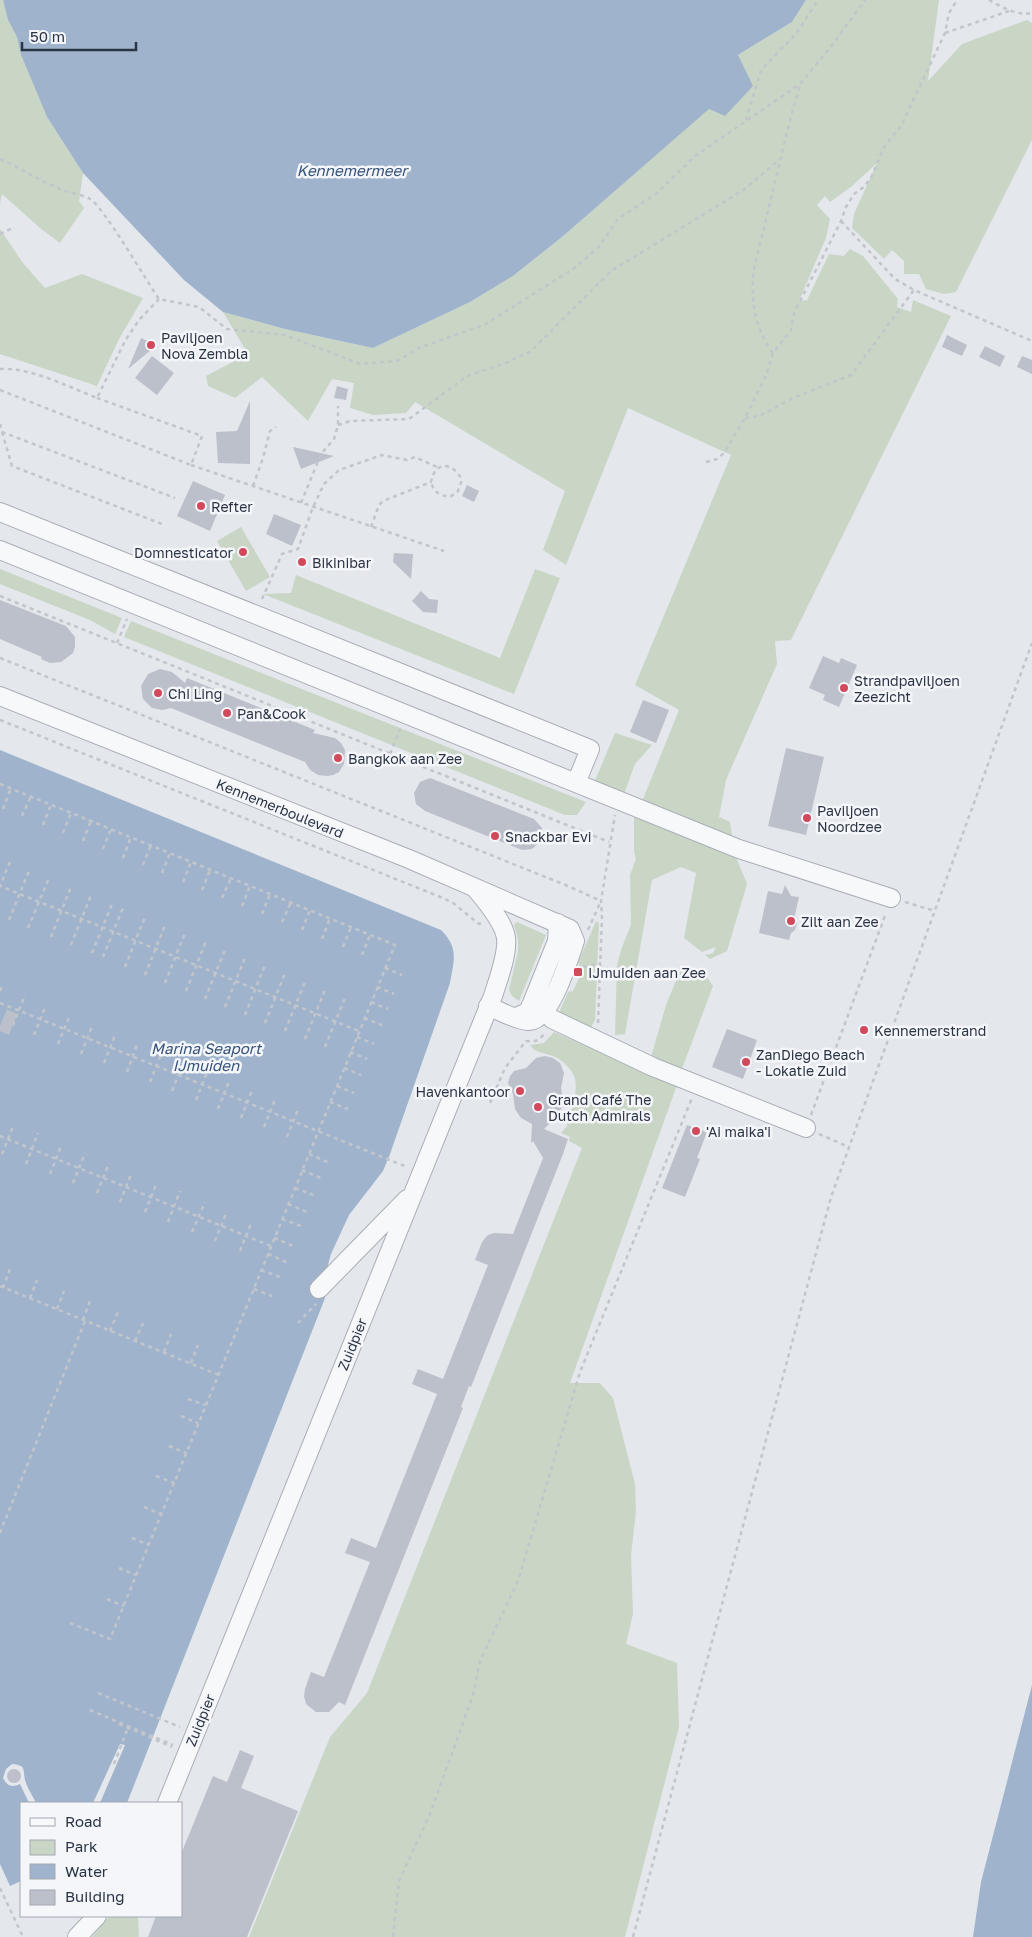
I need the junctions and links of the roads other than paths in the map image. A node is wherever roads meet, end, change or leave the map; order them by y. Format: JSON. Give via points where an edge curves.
{"nodes":[{"id":1,"x":0,"y":512,"type":"edge"},
{"id":2,"x":0,"y":550,"type":"edge"},
{"id":3,"x":0,"y":696,"type":"edge"},
{"id":4,"x":576,"y":782,"type":"junction"},
{"id":5,"x":475,"y":888,"type":"junction"},
{"id":6,"x":891,"y":898,"type":"road end"},
{"id":7,"x":488,"y":1006,"type":"junction"},
{"id":8,"x":552,"y":1019,"type":"road end"},
{"id":9,"x":806,"y":1128,"type":"road end"},
{"id":10,"x":413,"y":1193,"type":"junction"},
{"id":11,"x":319,"y":1289,"type":"dead end"},
{"id":12,"x":167,"y":1802,"type":"edge"},
{"id":13,"x":96,"y":1917,"type":"edge"},
{"id":14,"x":77,"y":1937,"type":"edge"}],
"edges":[{"from":1,"to":4,"type":"street","via":[[590,749]]},
{"from":2,"to":4,"type":"street"},
{"from":3,"to":5,"type":"street","name":"Kennemerboulevard"},
{"from":4,"to":6,"type":"street","via":[[739,849]]},
{"from":5,"to":7,"type":"street","name":"Zuidpier","via":[[494,912],[506,938],[502,966]]},
{"from":5,"to":7,"type":"street","name":"Kennemerboulevard","via":[[570,929],[576,942],[547,1010],[538,1019],[529,1021]]},
{"from":7,"to":10,"type":"street","name":"Zuidpier"},
{"from":8,"to":9,"type":"street","via":[[653,1067]]},
{"from":10,"to":11,"type":"street"},
{"from":10,"to":12,"type":"street","name":"Zuidpier","via":[[184,1750]]},
{"from":13,"to":14,"type":"street"}]}
